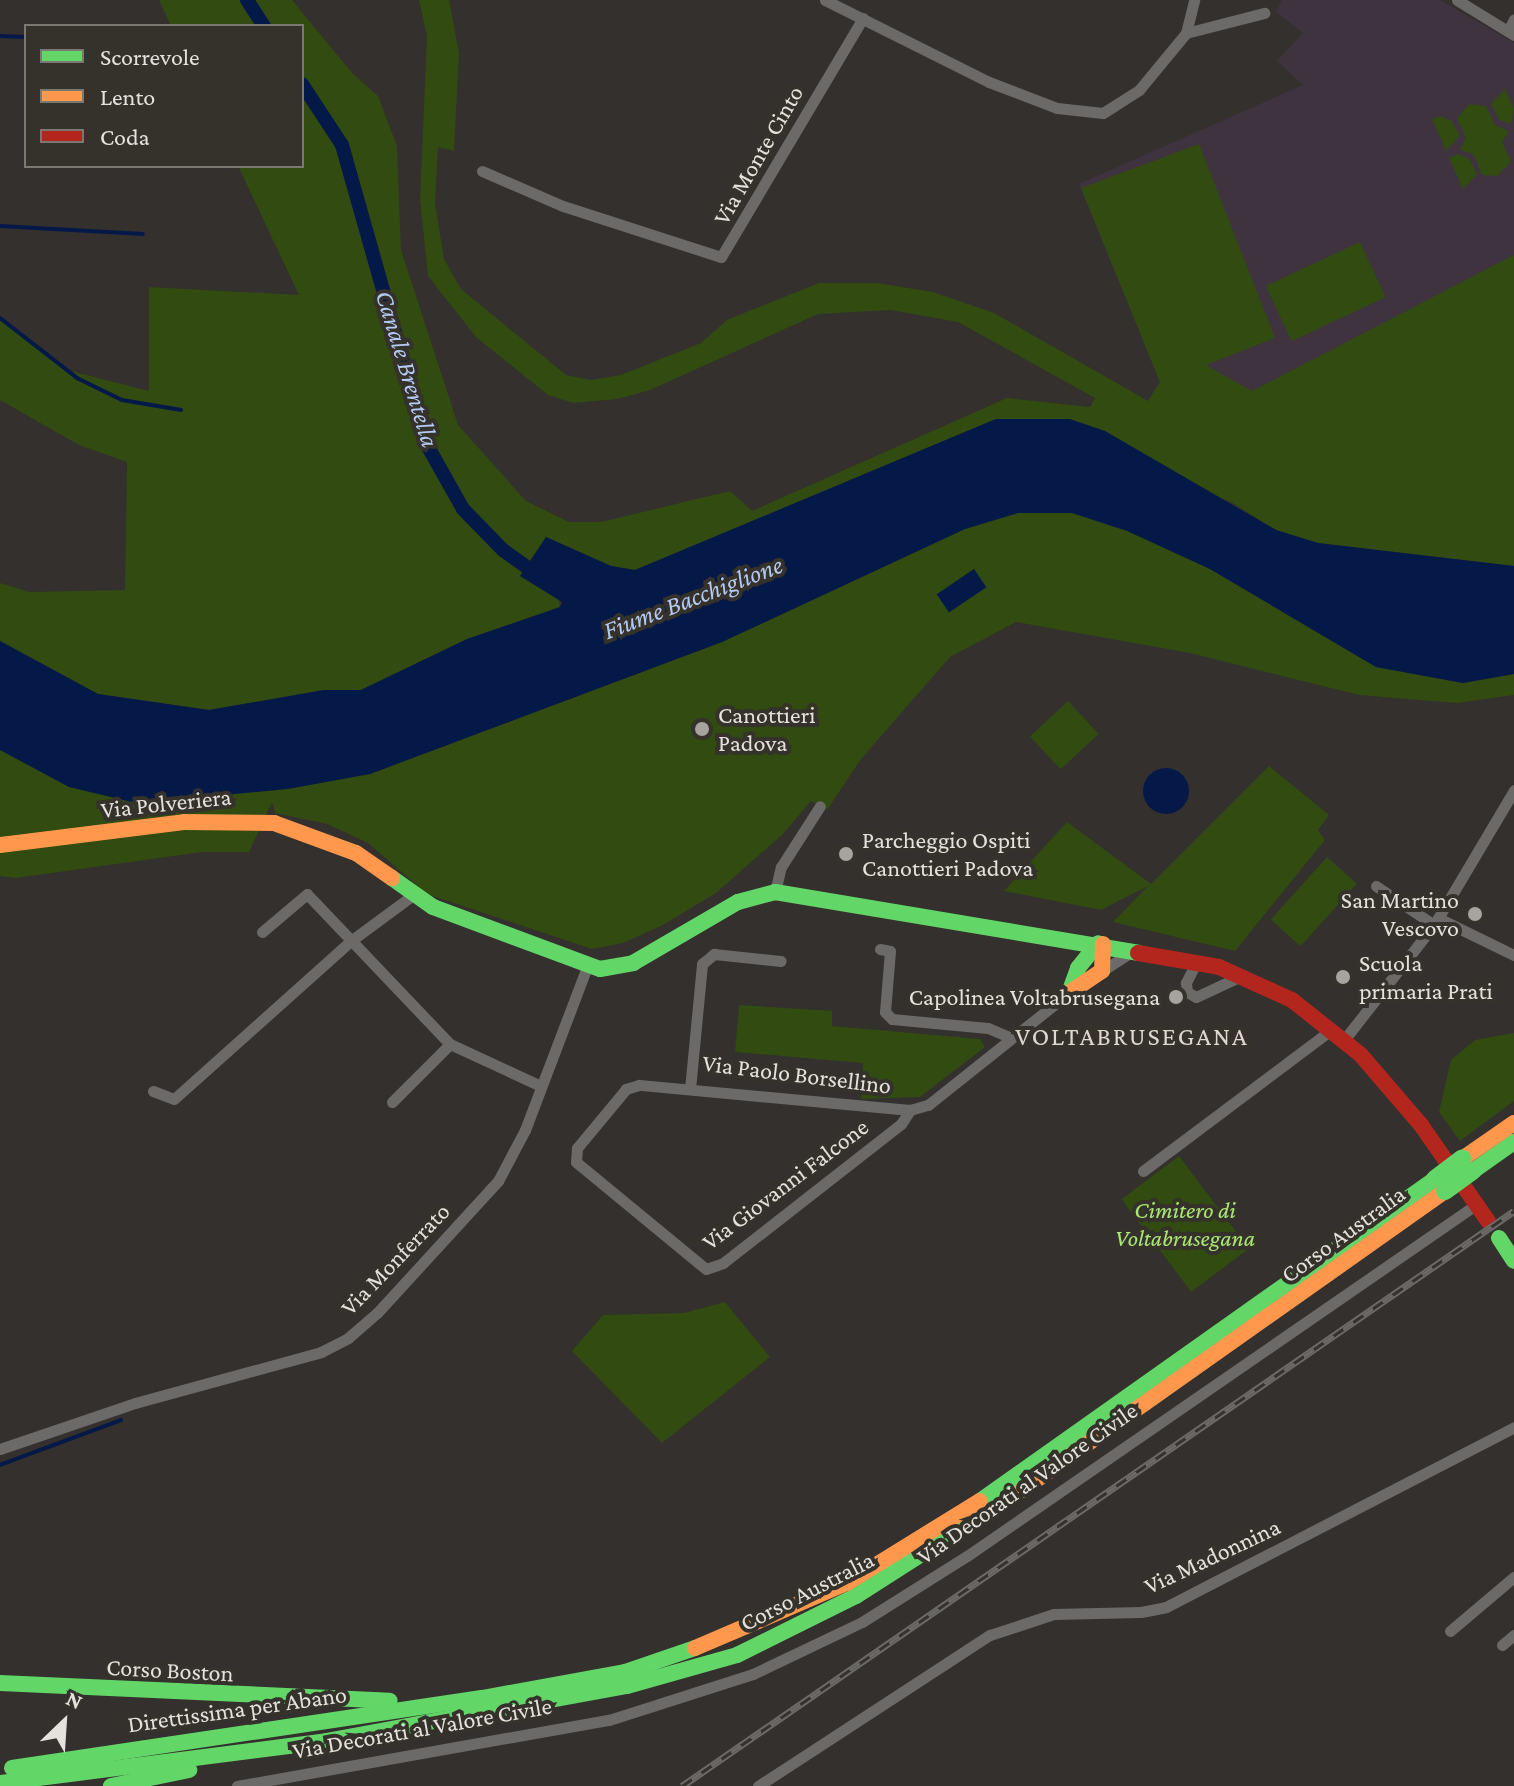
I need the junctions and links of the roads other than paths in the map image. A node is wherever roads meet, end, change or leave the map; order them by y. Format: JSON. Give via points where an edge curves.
{"nodes":[{"id":1,"x":825,"y":0,"type":"edge"},
{"id":2,"x":1194,"y":0,"type":"edge"},
{"id":3,"x":1457,"y":0,"type":"edge"},
{"id":4,"x":847,"y":5,"type":"edge"},
{"id":5,"x":1264,"y":13,"type":"dead end"},
{"id":6,"x":863,"y":18,"type":"junction"},
{"id":7,"x":1514,"y":19,"type":"edge"},
{"id":8,"x":1186,"y":33,"type":"junction"},
{"id":9,"x":1511,"y":33,"type":"edge"},
{"id":10,"x":482,"y":171,"type":"dead end"},
{"id":11,"x":1514,"y":790,"type":"edge"},
{"id":12,"x":820,"y":806,"type":"dead end"},
{"id":13,"x":0,"y":845,"type":"edge"},
{"id":14,"x":1376,"y":886,"type":"dead end"},
{"id":15,"x":775,"y":892,"type":"junction"},
{"id":16,"x":413,"y":895,"type":"junction"},
{"id":17,"x":1436,"y":921,"type":"junction"},
{"id":18,"x":262,"y":932,"type":"dead end"},
{"id":19,"x":1058,"y":936,"type":"junction"},
{"id":20,"x":352,"y":940,"type":"junction"},
{"id":21,"x":1100,"y":944,"type":"junction"},
{"id":22,"x":880,"y":949,"type":"dead end"},
{"id":23,"x":1134,"y":950,"type":"junction"},
{"id":24,"x":1514,"y":955,"type":"edge"},
{"id":25,"x":781,"y":961,"type":"dead end"},
{"id":26,"x":1197,"y":961,"type":"junction"},
{"id":27,"x":587,"y":967,"type":"junction"},
{"id":28,"x":1078,"y":968,"type":"junction"},
{"id":29,"x":1102,"y":971,"type":"junction"},
{"id":30,"x":1243,"y":975,"type":"junction"},
{"id":31,"x":1069,"y":993,"type":"junction"},
{"id":32,"x":1338,"y":1035,"type":"junction"},
{"id":33,"x":1011,"y":1038,"type":"junction"},
{"id":34,"x":450,"y":1044,"type":"junction"},
{"id":35,"x":541,"y":1086,"type":"junction"},
{"id":36,"x":690,"y":1089,"type":"junction"},
{"id":37,"x":153,"y":1091,"type":"dead end"},
{"id":38,"x":392,"y":1102,"type":"dead end"},
{"id":39,"x":910,"y":1110,"type":"junction"},
{"id":40,"x":1514,"y":1123,"type":"edge"},
{"id":41,"x":1514,"y":1142,"type":"edge"},
{"id":42,"x":1468,"y":1165,"type":"junction"},
{"id":43,"x":1143,"y":1171,"type":"dead end"},
{"id":44,"x":1440,"y":1185,"type":"junction"},
{"id":45,"x":1477,"y":1204,"type":"junction"},
{"id":46,"x":1488,"y":1221,"type":"dead end"},
{"id":47,"x":1499,"y":1238,"type":"dead end"},
{"id":48,"x":1514,"y":1261,"type":"edge"},
{"id":49,"x":1514,"y":1427,"type":"edge"},
{"id":50,"x":0,"y":1449,"type":"edge"},
{"id":51,"x":1514,"y":1577,"type":"edge"},
{"id":52,"x":1450,"y":1631,"type":"dead end"},
{"id":53,"x":1514,"y":1635,"type":"edge"},
{"id":54,"x":1502,"y":1645,"type":"dead end"},
{"id":55,"x":0,"y":1683,"type":"edge"},
{"id":56,"x":482,"y":1698,"type":"junction"},
{"id":57,"x":326,"y":1741,"type":"junction"},
{"id":58,"x":0,"y":1770,"type":"edge"},
{"id":59,"x":0,"y":1783,"type":"edge"},
{"id":60,"x":111,"y":1786,"type":"edge"},
{"id":61,"x":237,"y":1786,"type":"edge"},
{"id":62,"x":758,"y":1786,"type":"edge"}],
"edges":[{"from":1,"to":4,"type":"street"},
{"from":2,"to":8,"type":"street"},
{"from":3,"to":9,"type":"street"},
{"from":4,"to":6,"type":"street"},
{"from":5,"to":8,"type":"street"},
{"from":6,"to":8,"type":"street","via":[[989,82],[1057,108],[1103,113],[1139,90]]},
{"from":6,"to":10,"type":"street","name":"Via Monte Cinto","via":[[721,257],[563,206]]},
{"from":7,"to":9,"type":"street"},
{"from":11,"to":17,"type":"street"},
{"from":12,"to":15,"type":"street","via":[[781,867]]},
{"from":13,"to":16,"type":"main road","name":"Via Polveriera","via":[[184,822],[274,823],[356,853]]},
{"from":14,"to":17,"type":"street"},
{"from":15,"to":19,"type":"main road","name":"Via Polveriera"},
{"from":15,"to":27,"type":"main road","name":"Via Polveriera","via":[[738,902],[633,963],[614,969]]},
{"from":16,"to":20,"type":"street"},
{"from":16,"to":27,"type":"main road","name":"Via Polveriera"},
{"from":17,"to":24,"type":"street"},
{"from":17,"to":32,"type":"street"},
{"from":18,"to":20,"type":"street","via":[[307,894]]},
{"from":19,"to":21,"type":"main road"},
{"from":19,"to":28,"type":"main road"},
{"from":20,"to":34,"type":"street"},
{"from":20,"to":37,"type":"street","via":[[174,1099]]},
{"from":21,"to":23,"type":"main road"},
{"from":21,"to":28,"type":"main road"},
{"from":21,"to":29,"type":"main road"},
{"from":22,"to":33,"type":"street","via":[[890,951],[885,1012],[892,1019],[988,1028]]},
{"from":23,"to":26,"type":"main road"},
{"from":23,"to":29,"type":"street"},
{"from":25,"to":36,"type":"street","name":"Via Paolo Borsellino","via":[[714,954],[702,964]]},
{"from":26,"to":30,"type":"main road"},
{"from":26,"to":30,"type":"street","via":[[1186,983],[1187,992],[1196,997]]},
{"from":27,"to":35,"type":"street","name":"Via Monferrato"},
{"from":28,"to":31,"type":"main road"},
{"from":29,"to":31,"type":"main road"},
{"from":30,"to":32,"type":"main road","via":[[1292,1000]]},
{"from":31,"to":33,"type":"street","name":"Via Giovanni Falcone"},
{"from":32,"to":43,"type":"street"},
{"from":32,"to":45,"type":"main road","via":[[1405,1104]]},
{"from":33,"to":39,"type":"street","name":"Via Giovanni Falcone","via":[[928,1105]]},
{"from":34,"to":35,"type":"street"},
{"from":34,"to":38,"type":"street"},
{"from":35,"to":50,"type":"street","name":"Via Monferrato","via":[[498,1181],[348,1338],[321,1352],[135,1403]]},
{"from":36,"to":39,"type":"street","name":"Via Paolo Borsellino"},
{"from":36,"to":39,"type":"street","name":"Via Giovanni Falcone","via":[[626,1089],[577,1148],[576,1162],[706,1269],[723,1263],[803,1202],[901,1124]]},
{"from":40,"to":42,"type":"main road","name":"Corso Australia"},
{"from":41,"to":42,"type":"main road","name":"Corso Australia"},
{"from":42,"to":44,"type":"main road","name":"Corso Australia","bridge":true},
{"from":44,"to":56,"type":"main road","name":"Corso Australia","via":[[960,1515],[847,1583],[737,1634],[625,1672]]},
{"from":44,"to":57,"type":"main road","name":"Corso Australia","via":[[967,1529],[856,1596],[737,1655],[627,1686]]},
{"from":45,"to":46,"type":"main road"},
{"from":45,"to":61,"type":"street","name":"Via Decorati al Valore Civile","via":[[967,1556],[862,1622],[753,1674],[609,1720]]},
{"from":47,"to":48,"type":"main road"},
{"from":49,"to":62,"type":"street","name":"Via Madonnina","via":[[1166,1607],[1054,1614],[990,1635]]},
{"from":51,"to":52,"type":"street"},
{"from":53,"to":54,"type":"street"},
{"from":55,"to":56,"type":"main road","name":"Corso Boston","via":[[261,1699]]},
{"from":56,"to":58,"type":"main road","name":"Direttissima per Abano"},
{"from":57,"to":59,"type":"main road","name":"Corso Australia"},
{"from":57,"to":60,"type":"main road"}]}
